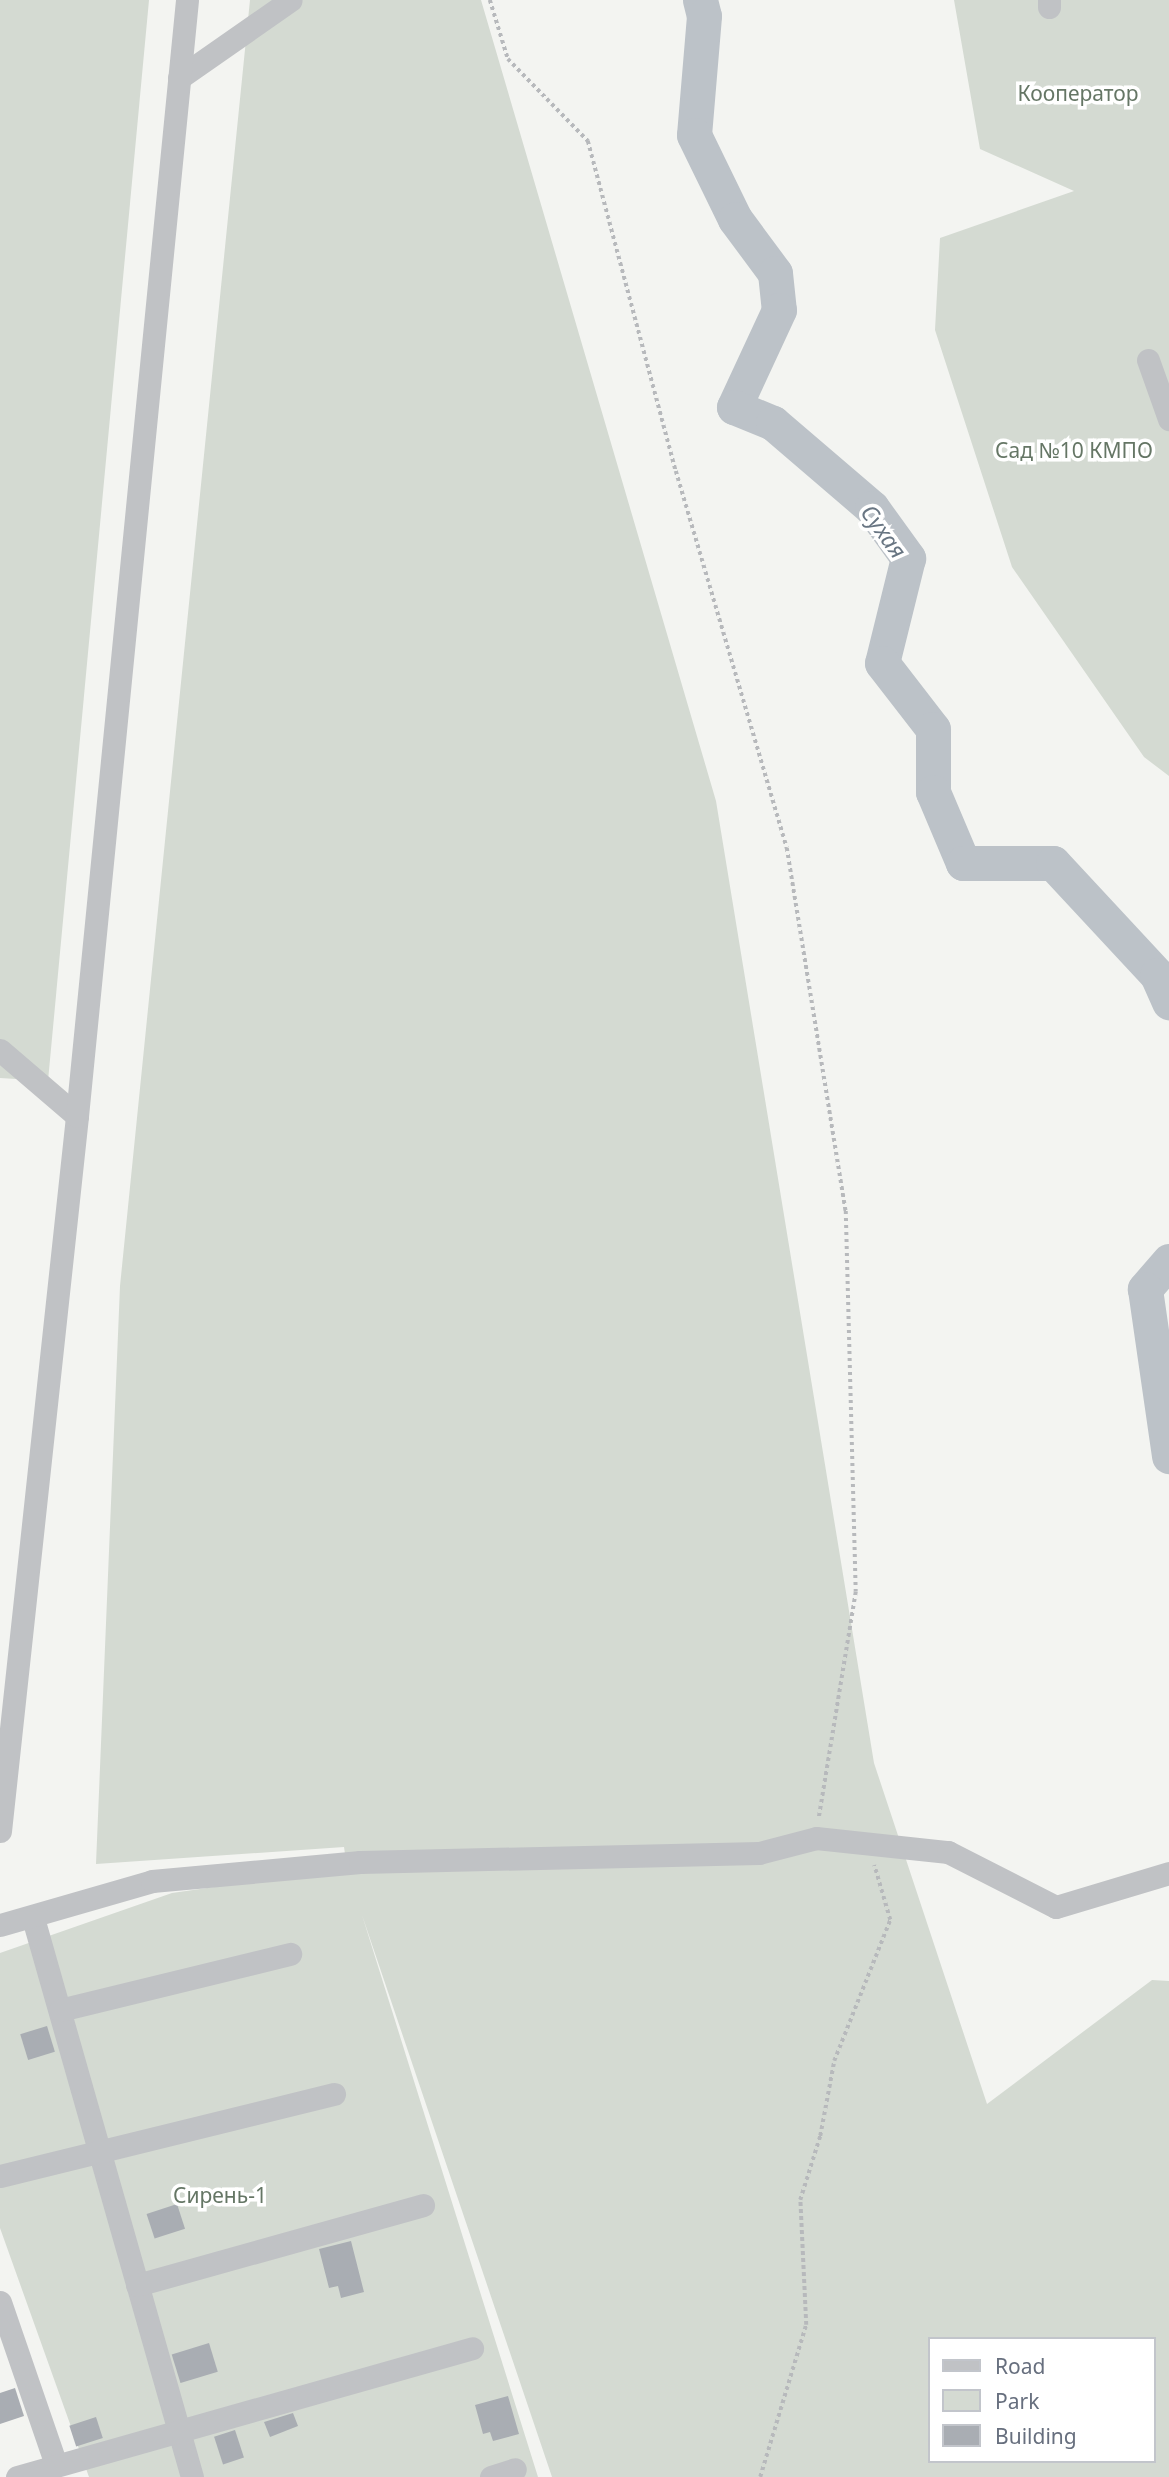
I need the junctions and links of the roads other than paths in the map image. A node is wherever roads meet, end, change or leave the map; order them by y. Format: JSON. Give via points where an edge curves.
{"nodes":[{"id":1,"x":187,"y":0,"type":"edge"},
{"id":2,"x":291,"y":0,"type":"edge"},
{"id":3,"x":179,"y":78,"type":"junction"},
{"id":4,"x":1148,"y":360,"type":"dead end"},
{"id":5,"x":1169,"y":419,"type":"edge"},
{"id":6,"x":0,"y":1050,"type":"edge"},
{"id":7,"x":76,"y":1116,"type":"junction"},
{"id":8,"x":0,"y":1830,"type":"edge"},
{"id":9,"x":1167,"y":1873,"type":"edge"},
{"id":10,"x":33,"y":1918,"type":"junction"},
{"id":11,"x":0,"y":1925,"type":"edge"},
{"id":12,"x":290,"y":1954,"type":"dead end"},
{"id":13,"x":60,"y":2010,"type":"junction"},
{"id":14,"x":334,"y":2094,"type":"dead end"},
{"id":15,"x":100,"y":2154,"type":"junction"},
{"id":16,"x":0,"y":2176,"type":"edge"},
{"id":17,"x":423,"y":2205,"type":"dead end"},
{"id":18,"x":137,"y":2285,"type":"junction"},
{"id":19,"x":0,"y":2302,"type":"edge"},
{"id":20,"x":472,"y":2348,"type":"dead end"},
{"id":21,"x":178,"y":2430,"type":"junction"},
{"id":22,"x":56,"y":2465,"type":"junction"},
{"id":23,"x":516,"y":2469,"type":"dead end"},
{"id":24,"x":18,"y":2477,"type":"edge"},
{"id":25,"x":192,"y":2477,"type":"edge"},
{"id":26,"x":491,"y":2477,"type":"edge"}],
"edges":[{"from":1,"to":3,"type":"street"},
{"from":2,"to":3,"type":"street"},
{"from":3,"to":7,"type":"street"},
{"from":4,"to":5,"type":"street"},
{"from":6,"to":7,"type":"street"},
{"from":7,"to":8,"type":"street"},
{"from":9,"to":10,"type":"street","via":[[1056,1907],[948,1852],[816,1838],[759,1853],[360,1862],[152,1881]]},
{"from":10,"to":11,"type":"street"},
{"from":10,"to":13,"type":"street"},
{"from":12,"to":13,"type":"street"},
{"from":13,"to":15,"type":"street"},
{"from":14,"to":15,"type":"street"},
{"from":15,"to":16,"type":"street"},
{"from":15,"to":18,"type":"street"},
{"from":17,"to":18,"type":"street"},
{"from":18,"to":21,"type":"street"},
{"from":19,"to":22,"type":"street"},
{"from":20,"to":21,"type":"street"},
{"from":21,"to":22,"type":"street"},
{"from":21,"to":25,"type":"street"},
{"from":22,"to":24,"type":"street"},
{"from":23,"to":26,"type":"street"}]}
